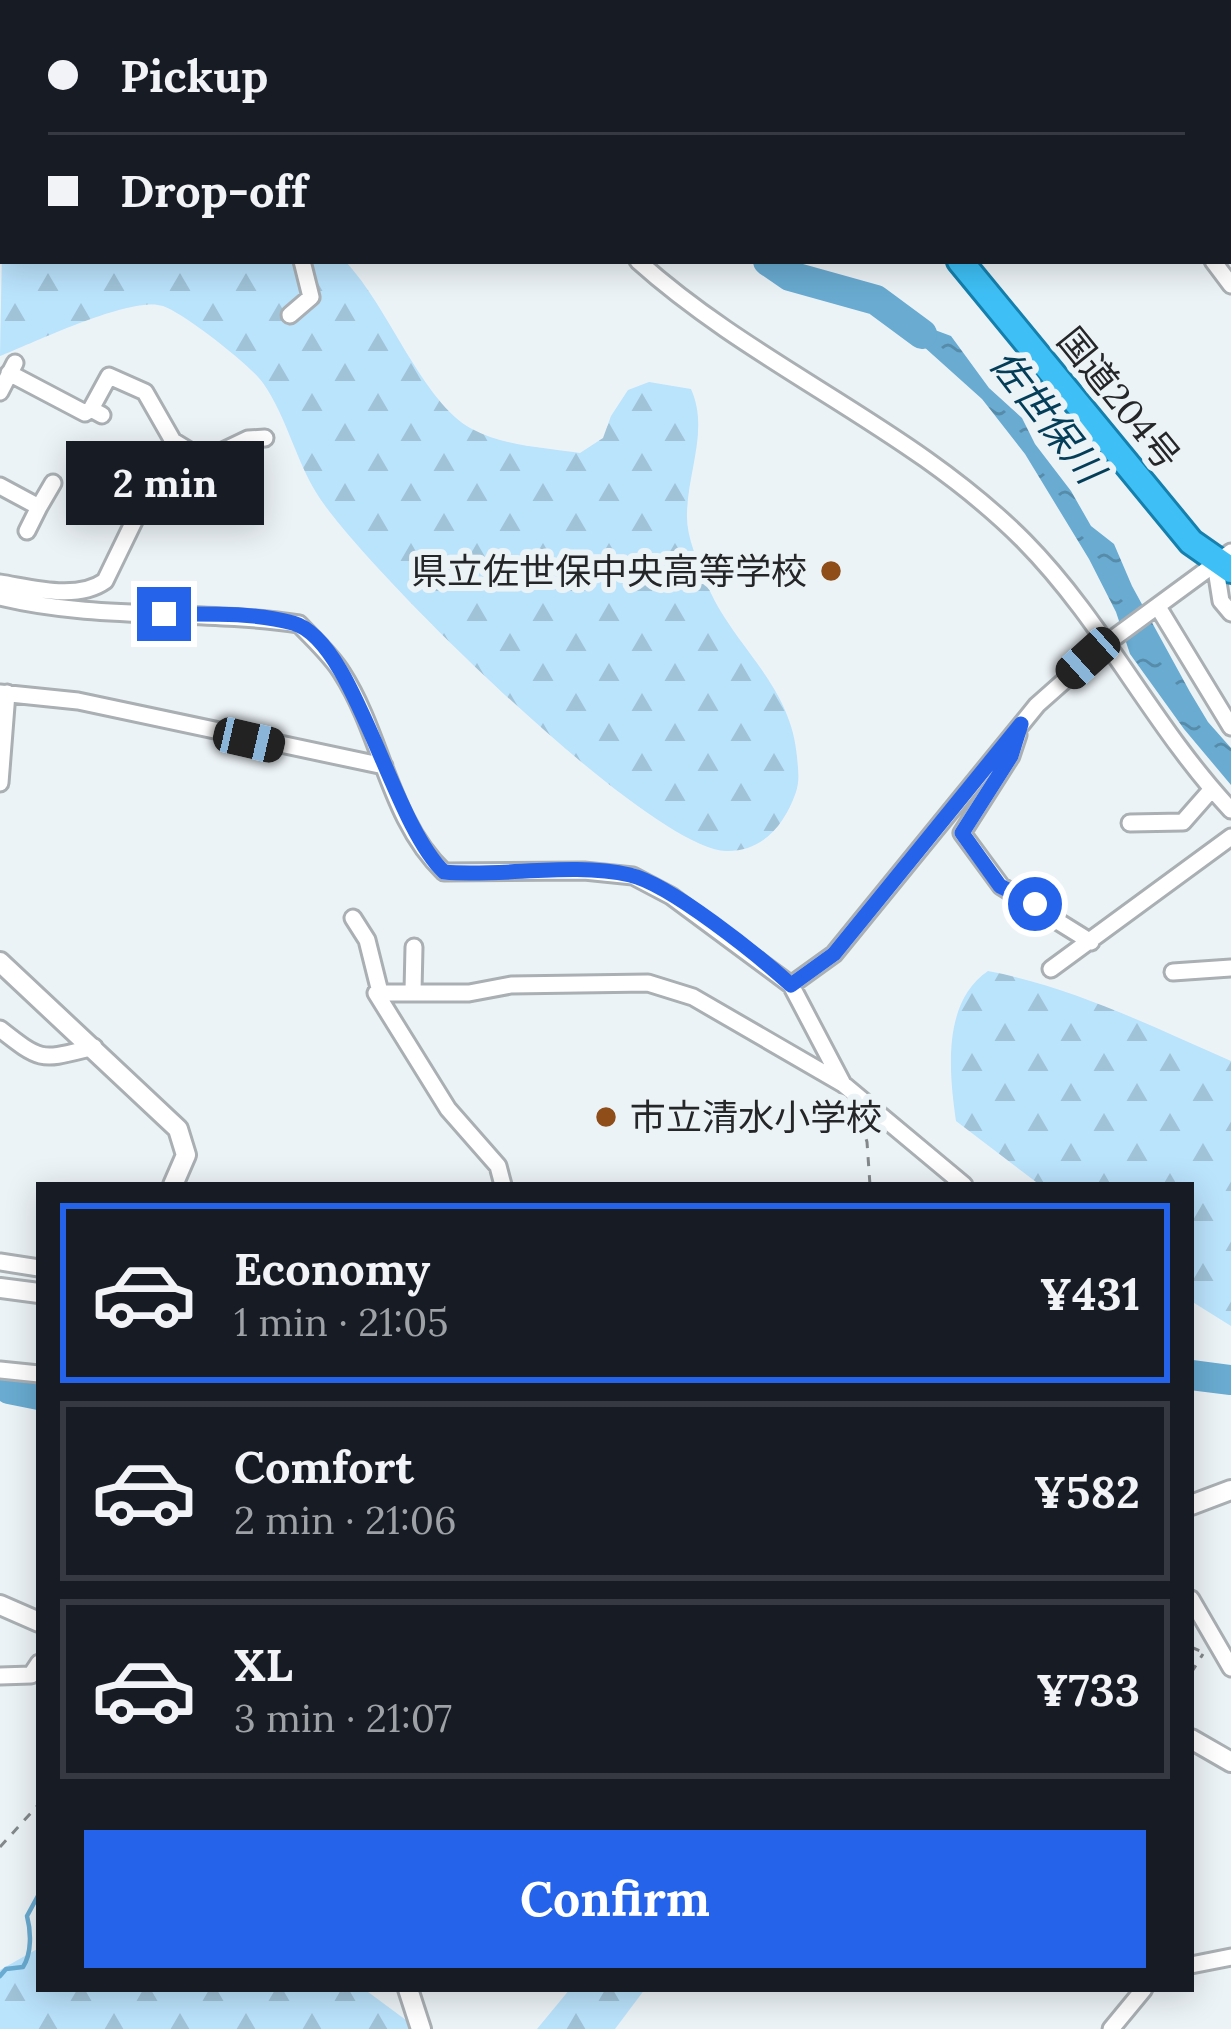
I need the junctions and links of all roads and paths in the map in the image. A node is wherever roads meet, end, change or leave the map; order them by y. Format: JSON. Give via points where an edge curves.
{"nodes":[{"id":1,"x":303,"y":264,"type":"edge"},
{"id":2,"x":642,"y":264,"type":"edge"},
{"id":3,"x":962,"y":264,"type":"edge"},
{"id":4,"x":290,"y":315,"type":"dead end"},
{"id":5,"x":0,"y":392,"type":"edge"},
{"id":6,"x":265,"y":438,"type":"dead end"},
{"id":7,"x":173,"y":441,"type":"junction"},
{"id":8,"x":53,"y":483,"type":"dead end"},
{"id":9,"x":0,"y":486,"type":"edge"},
{"id":10,"x":39,"y":506,"type":"junction"},
{"id":11,"x":27,"y":531,"type":"dead end"},
{"id":12,"x":1226,"y":562,"type":"edge"},
{"id":13,"x":0,"y":584,"type":"edge"},
{"id":14,"x":0,"y":597,"type":"edge"},
{"id":15,"x":1153,"y":611,"type":"junction"},
{"id":16,"x":1231,"y":613,"type":"edge"},
{"id":17,"x":1107,"y":643,"type":"junction"},
{"id":18,"x":3,"y":693,"type":"edge"},
{"id":19,"x":1021,"y":724,"type":"junction"},
{"id":20,"x":1231,"y":727,"type":"edge"},
{"id":21,"x":384,"y":766,"type":"junction"},
{"id":22,"x":0,"y":783,"type":"edge"},
{"id":23,"x":1212,"y":789,"type":"junction"},
{"id":24,"x":1231,"y":810,"type":"edge"},
{"id":25,"x":1130,"y":824,"type":"dead end"},
{"id":26,"x":1231,"y":837,"type":"edge"},
{"id":27,"x":353,"y":918,"type":"dead end"},
{"id":28,"x":1090,"y":942,"type":"junction"},
{"id":29,"x":415,"y":947,"type":"dead end"},
{"id":30,"x":0,"y":962,"type":"edge"},
{"id":31,"x":1231,"y":968,"type":"edge"},
{"id":32,"x":1051,"y":969,"type":"dead end"},
{"id":33,"x":1173,"y":972,"type":"dead end"},
{"id":34,"x":791,"y":985,"type":"junction"},
{"id":35,"x":413,"y":991,"type":"junction"},
{"id":36,"x":380,"y":992,"type":"junction"},
{"id":37,"x":0,"y":1029,"type":"edge"},
{"id":38,"x":94,"y":1047,"type":"junction"},
{"id":39,"x":844,"y":1084,"type":"junction"},
{"id":40,"x":857,"y":1095,"type":"junction"},
{"id":41,"x":174,"y":1182,"type":"edge"},
{"id":42,"x":502,"y":1182,"type":"edge"},
{"id":43,"x":869,"y":1182,"type":"edge"},
{"id":44,"x":960,"y":1182,"type":"edge"},
{"id":45,"x":0,"y":1262,"type":"edge"},
{"id":46,"x":36,"y":1268,"type":"edge"},
{"id":47,"x":0,"y":1288,"type":"edge"},
{"id":48,"x":36,"y":1293,"type":"edge"},
{"id":49,"x":0,"y":1370,"type":"edge"},
{"id":50,"x":34,"y":1374,"type":"edge"},
{"id":51,"x":1231,"y":1490,"type":"edge"},
{"id":52,"x":1194,"y":1504,"type":"edge"},
{"id":53,"x":1194,"y":1603,"type":"edge"},
{"id":54,"x":0,"y":1605,"type":"edge"},
{"id":55,"x":36,"y":1621,"type":"edge"},
{"id":56,"x":1204,"y":1653,"type":"dead end"},
{"id":57,"x":1230,"y":1665,"type":"edge"},
{"id":58,"x":36,"y":1668,"type":"edge"},
{"id":59,"x":1194,"y":1668,"type":"edge"},
{"id":60,"x":0,"y":1676,"type":"edge"},
{"id":61,"x":1194,"y":1741,"type":"edge"},
{"id":62,"x":1231,"y":1762,"type":"edge"},
{"id":63,"x":36,"y":1807,"type":"edge"},
{"id":64,"x":0,"y":1847,"type":"edge"},
{"id":65,"x":1231,"y":1957,"type":"edge"},
{"id":66,"x":1194,"y":1964,"type":"edge"},
{"id":67,"x":409,"y":1992,"type":"edge"},
{"id":68,"x":1142,"y":1992,"type":"edge"},
{"id":69,"x":421,"y":2029,"type":"edge"},
{"id":70,"x":1111,"y":2029,"type":"edge"}],
"edges":[{"from":1,"to":4,"type":"street","via":[[311,298]]},
{"from":2,"to":17,"type":"street","via":[[924,458],[1022,538]]},
{"from":3,"to":12,"type":"highway","name":"国道204号","via":[[1191,542]]},
{"from":5,"to":7,"type":"street","via":[[12,368],[96,412],[109,376],[146,392]]},
{"from":6,"to":7,"type":"street","via":[[204,460]]},
{"from":7,"to":13,"type":"street","via":[[105,581],[92,590]]},
{"from":8,"to":10,"type":"street"},
{"from":9,"to":10,"type":"street"},
{"from":10,"to":11,"type":"street"},
{"from":12,"to":15,"type":"street"},
{"from":12,"to":16,"type":"street","via":[[1221,601]]},
{"from":14,"to":21,"type":"street","via":[[50,609],[299,624],[343,674]]},
{"from":15,"to":17,"type":"street"},
{"from":15,"to":20,"type":"street"},
{"from":17,"to":19,"type":"street"},
{"from":17,"to":23,"type":"street"},
{"from":18,"to":21,"type":"street","via":[[78,701]]},
{"from":18,"to":22,"type":"street"},
{"from":19,"to":28,"type":"street","via":[[1011,756],[962,833],[1000,886]]},
{"from":19,"to":34,"type":"street","via":[[834,954]]},
{"from":21,"to":34,"type":"street","via":[[412,830],[444,872],[634,876]]},
{"from":23,"to":24,"type":"street"},
{"from":23,"to":25,"type":"street","via":[[1183,822]]},
{"from":26,"to":28,"type":"street"},
{"from":27,"to":36,"type":"street"},
{"from":28,"to":32,"type":"street"},
{"from":29,"to":35,"type":"street"},
{"from":30,"to":38,"type":"street"},
{"from":31,"to":33,"type":"street"},
{"from":34,"to":39,"type":"street"},
{"from":35,"to":36,"type":"street"},
{"from":35,"to":39,"type":"street","via":[[647,983],[693,998]]},
{"from":36,"to":42,"type":"street","via":[[419,1066]]},
{"from":37,"to":38,"type":"street","via":[[47,1059]]},
{"from":38,"to":41,"type":"street","via":[[178,1129],[186,1156]]},
{"from":39,"to":40,"type":"street"},
{"from":40,"to":43,"type":"path"},
{"from":40,"to":44,"type":"street"},
{"from":45,"to":46,"type":"street"},
{"from":47,"to":48,"type":"street"},
{"from":49,"to":50,"type":"street"},
{"from":51,"to":52,"type":"street"},
{"from":53,"to":57,"type":"street"},
{"from":54,"to":55,"type":"street"},
{"from":56,"to":59,"type":"path"},
{"from":58,"to":60,"type":"street","via":[[31,1675]]},
{"from":61,"to":62,"type":"street"},
{"from":63,"to":64,"type":"path"},
{"from":65,"to":66,"type":"street"},
{"from":67,"to":69,"type":"street"},
{"from":68,"to":70,"type":"street"}]}
